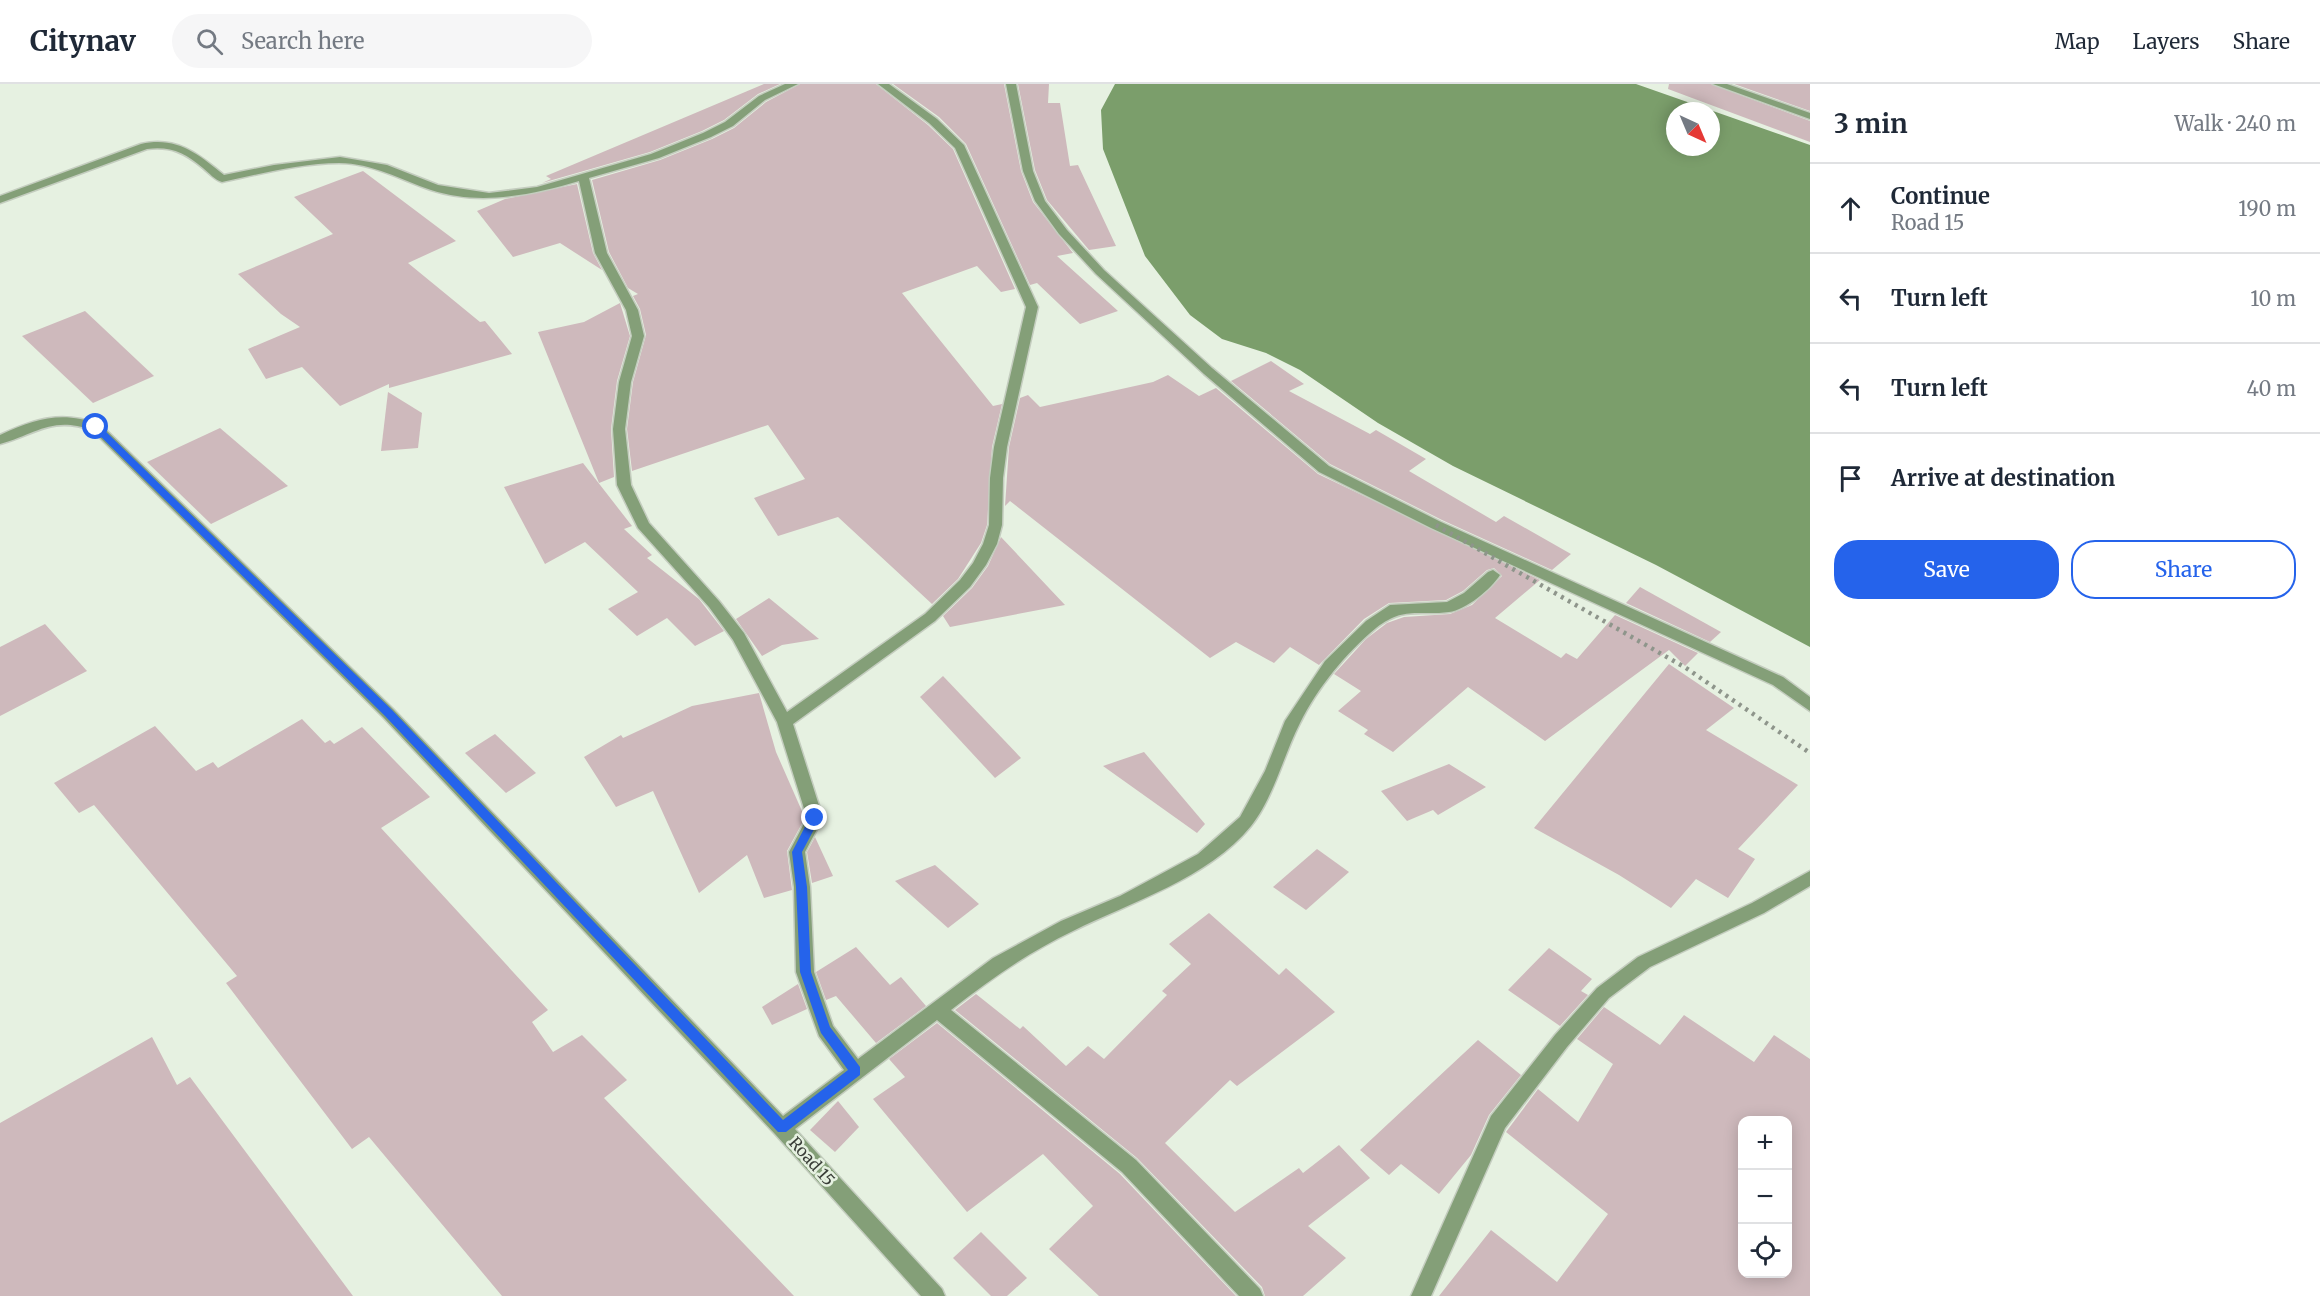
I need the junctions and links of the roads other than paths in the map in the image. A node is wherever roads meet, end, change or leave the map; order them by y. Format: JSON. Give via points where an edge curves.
{"nodes":[{"id":1,"x":793,"y":84,"type":"edge"},
{"id":2,"x":883,"y":84,"type":"edge"},
{"id":3,"x":1011,"y":84,"type":"edge"},
{"id":4,"x":1718,"y":84,"type":"edge"},
{"id":5,"x":1810,"y":116,"type":"edge"},
{"id":6,"x":584,"y":178,"type":"junction"},
{"id":7,"x":0,"y":200,"type":"edge"},
{"id":8,"x":0,"y":440,"type":"edge"},
{"id":9,"x":1493,"y":575,"type":"dead end"},
{"id":10,"x":1810,"y":705,"type":"edge"},
{"id":11,"x":785,"y":722,"type":"junction"},
{"id":12,"x":1810,"y":878,"type":"edge"},
{"id":13,"x":939,"y":1011,"type":"junction"},
{"id":14,"x":856,"y":1071,"type":"junction"},
{"id":15,"x":782,"y":1128,"type":"junction"},
{"id":16,"x":935,"y":1296,"type":"edge"},
{"id":17,"x":1252,"y":1296,"type":"edge"},
{"id":18,"x":1421,"y":1296,"type":"edge"}],
"edges":[{"from":1,"to":6,"type":"street","via":[[762,98],[707,135]]},
{"from":2,"to":11,"type":"street","via":[[933,121],[960,147],[1032,307],[1005,419],[997,471],[998,516],[991,543],[977,569],[945,605]]},
{"from":3,"to":10,"type":"street","via":[[1028,171],[1040,201],[1063,231],[1100,272],[1208,371],[1324,469],[1436,525],[1778,681]]},
{"from":4,"to":5,"type":"street"},
{"from":6,"to":7,"type":"street","via":[[538,190],[489,196],[436,188],[383,167],[340,160],[222,179],[179,146],[164,142]]},
{"from":6,"to":11,"type":"street","via":[[601,253],[632,310],[638,336],[625,382],[619,429],[624,485],[643,525],[739,638]]},
{"from":8,"to":15,"type":"street","name":"Road 15","via":[[44,421],[76,419],[96,427],[388,713]]},
{"from":9,"to":13,"type":"street","via":[[1469,597],[1450,607],[1395,609],[1330,665],[1293,721],[1273,771],[1246,821],[1204,859],[999,963]]},
{"from":11,"to":14,"type":"street","via":[[815,818],[797,852],[806,972],[825,1030]]},
{"from":12,"to":18,"type":"street","via":[[1758,908],[1644,962],[1603,993],[1498,1122]]},
{"from":13,"to":14,"type":"street"},
{"from":13,"to":17,"type":"street","via":[[1129,1166]]},
{"from":14,"to":15,"type":"street"},
{"from":15,"to":16,"type":"street","name":"Road 15"}]}
